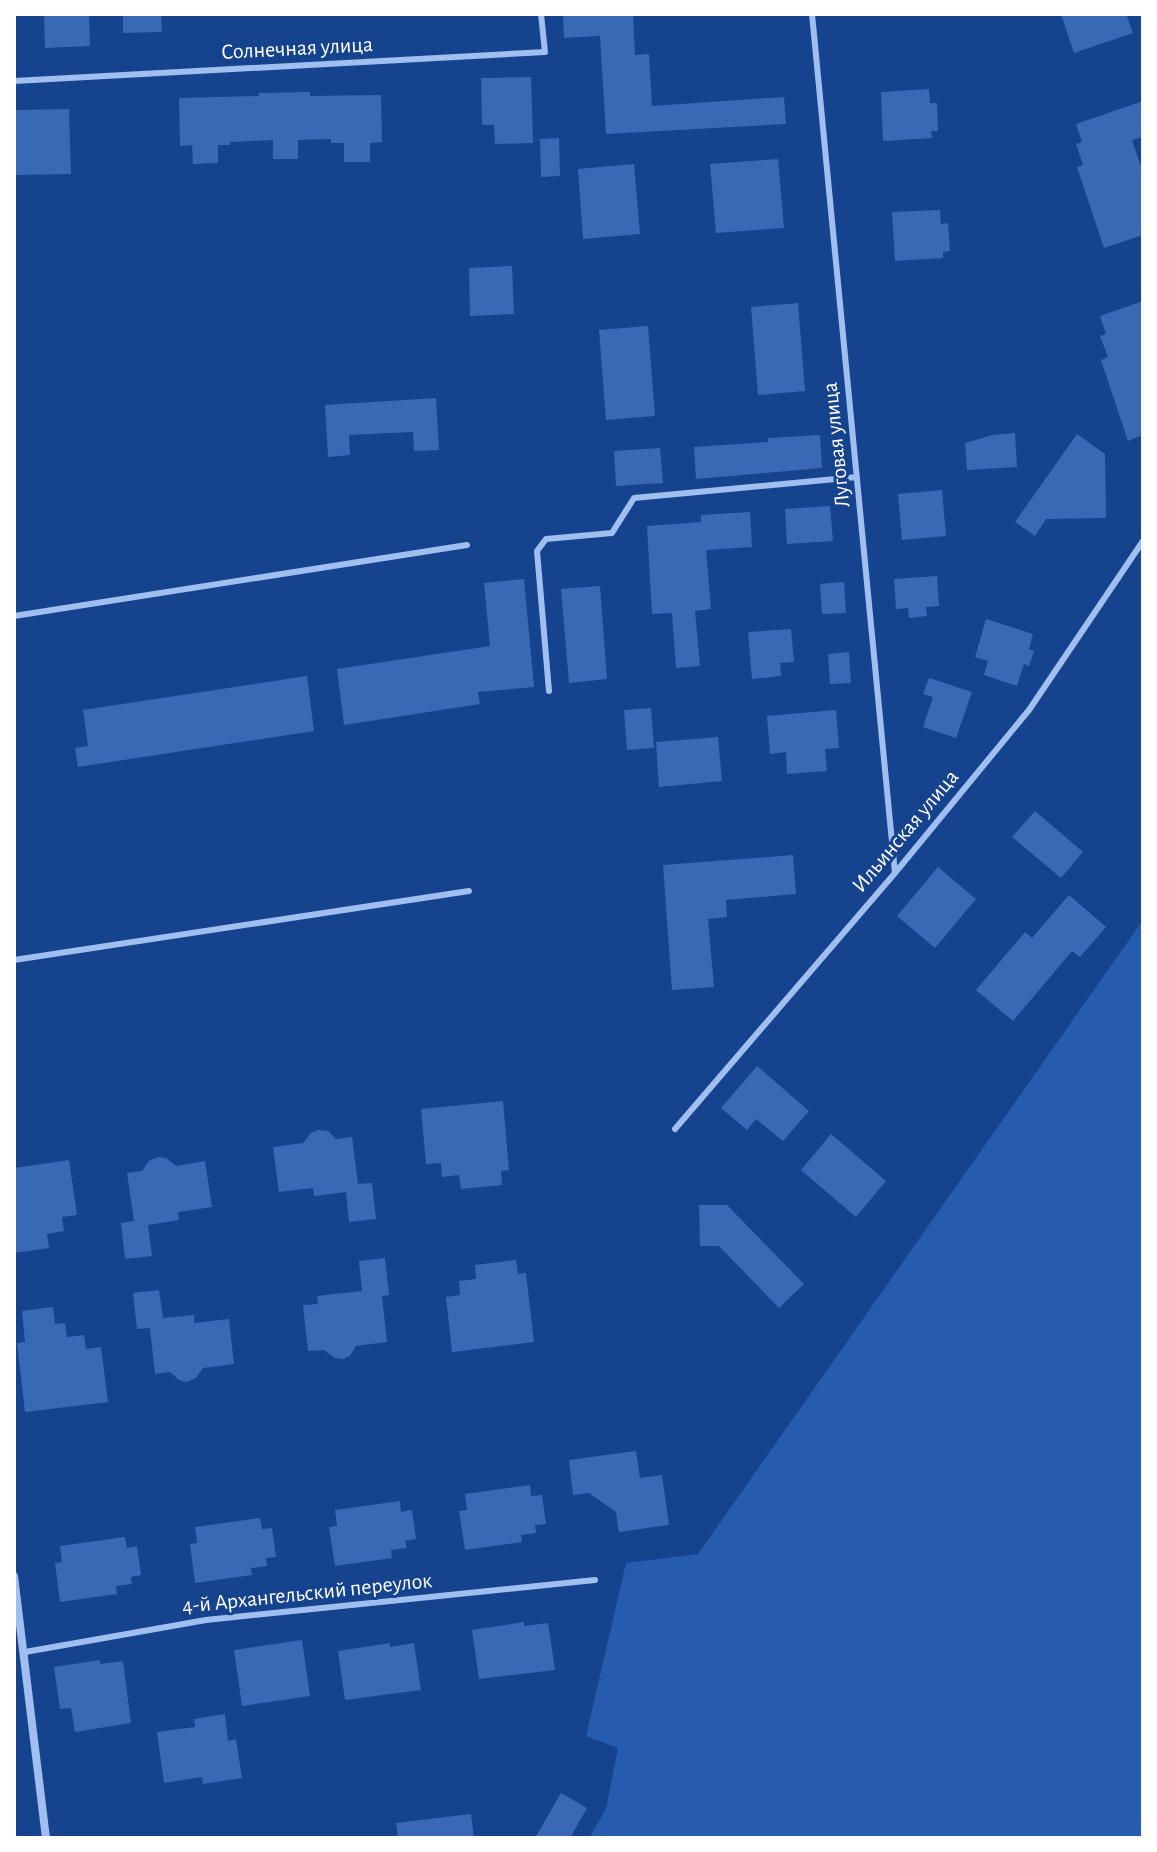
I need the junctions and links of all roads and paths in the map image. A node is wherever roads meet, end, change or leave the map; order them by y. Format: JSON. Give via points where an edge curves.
{"nodes":[{"id":1,"x":541,"y":14,"type":"edge"},
{"id":2,"x":812,"y":14,"type":"edge"},
{"id":3,"x":14,"y":81,"type":"edge"},
{"id":4,"x":857,"y":477,"type":"junction"},
{"id":5,"x":1143,"y":541,"type":"edge"},
{"id":6,"x":467,"y":545,"type":"dead end"},
{"id":7,"x":14,"y":616,"type":"edge"},
{"id":8,"x":549,"y":691,"type":"dead end"},
{"id":9,"x":895,"y":873,"type":"junction"},
{"id":10,"x":469,"y":891,"type":"dead end"},
{"id":11,"x":14,"y":960,"type":"edge"},
{"id":12,"x":675,"y":1129,"type":"dead end"},
{"id":13,"x":14,"y":1576,"type":"edge"},
{"id":14,"x":595,"y":1580,"type":"dead end"},
{"id":15,"x":25,"y":1652,"type":"junction"},
{"id":16,"x":46,"y":1838,"type":"edge"}],
"edges":[{"from":1,"to":3,"type":"lane","name":"Солнечная улица","via":[[545,52]]},
{"from":2,"to":4,"type":"lane","name":"Луговая улица"},
{"from":4,"to":8,"type":"lane","via":[[634,498],[612,533],[546,539],[537,551]]},
{"from":4,"to":9,"type":"lane","name":"Луговая улица"},
{"from":5,"to":9,"type":"lane","name":"Ильинская улица","via":[[1029,710]]},
{"from":6,"to":7,"type":"lane"},
{"from":9,"to":12,"type":"lane","name":"Ильинская улица"},
{"from":10,"to":11,"type":"lane"},
{"from":13,"to":15,"type":"street"},
{"from":14,"to":15,"type":"lane","name":"4-й Архангельский переулок","via":[[206,1620]]},
{"from":15,"to":16,"type":"street"}]}
